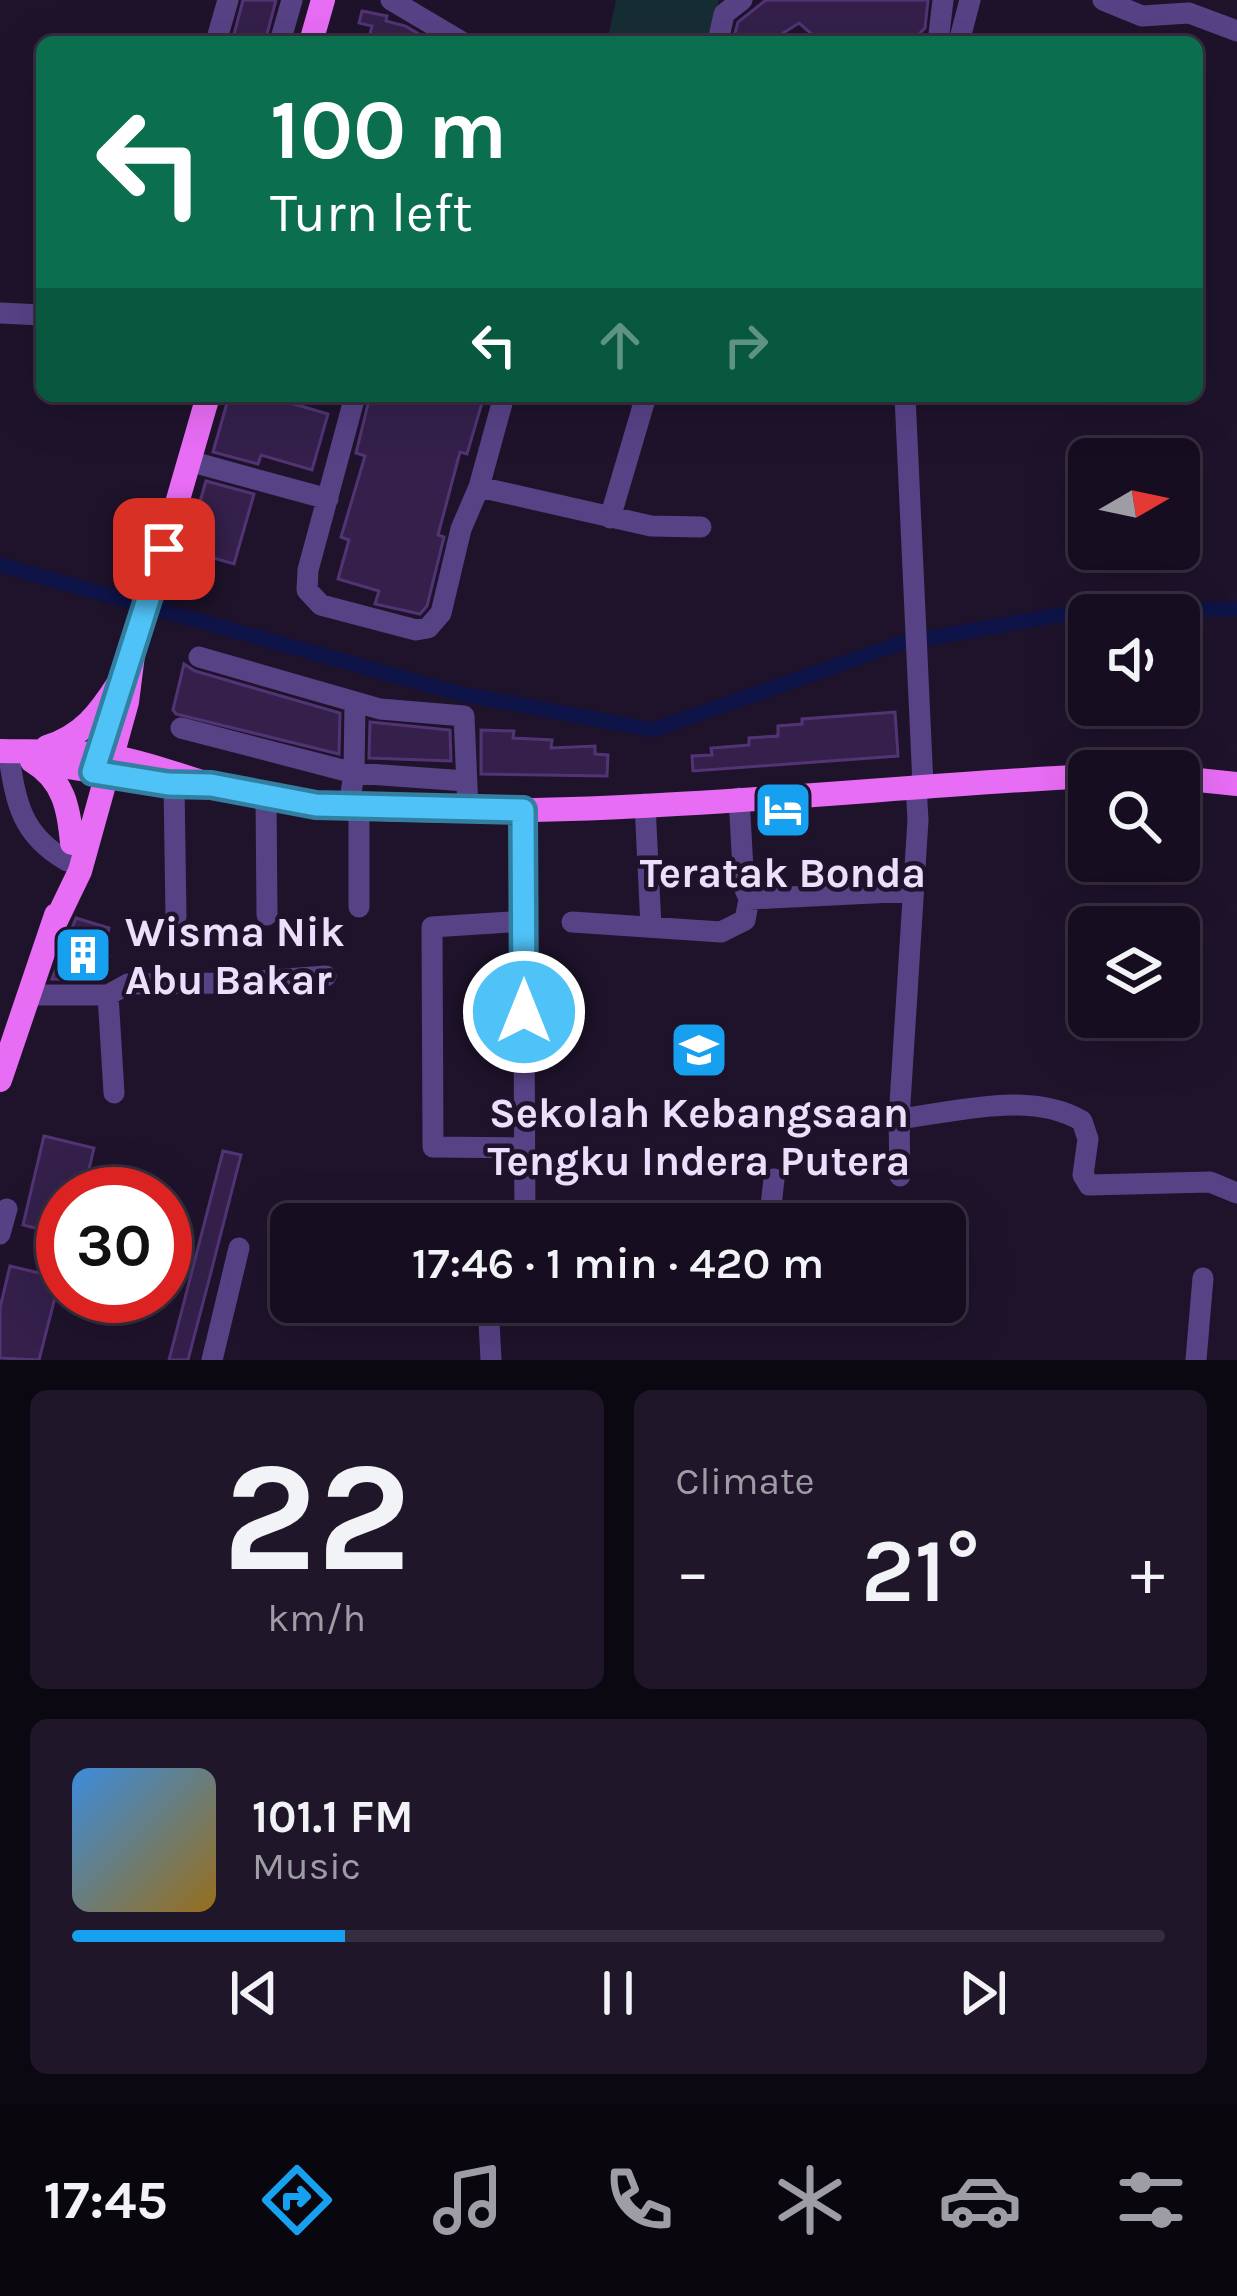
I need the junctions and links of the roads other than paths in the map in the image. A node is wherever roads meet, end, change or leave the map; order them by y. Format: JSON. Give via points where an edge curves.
{"nodes":[{"id":1,"x":228,"y":0,"type":"edge"},
{"id":2,"x":292,"y":0,"type":"edge"},
{"id":3,"x":323,"y":0,"type":"edge"},
{"id":4,"x":391,"y":0,"type":"edge"},
{"id":5,"x":943,"y":0,"type":"edge"},
{"id":6,"x":970,"y":0,"type":"edge"},
{"id":7,"x":1110,"y":1,"type":"edge"},
{"id":8,"x":733,"y":7,"type":"edge"},
{"id":9,"x":1199,"y":8,"type":"edge"},
{"id":10,"x":1237,"y":31,"type":"edge"},
{"id":11,"x":218,"y":36,"type":"edge"},
{"id":12,"x":282,"y":36,"type":"edge"},
{"id":13,"x":313,"y":36,"type":"edge"},
{"id":14,"x":452,"y":36,"type":"edge"},
{"id":15,"x":721,"y":36,"type":"edge"},
{"id":16,"x":939,"y":36,"type":"edge"},
{"id":17,"x":961,"y":36,"type":"edge"},
{"id":18,"x":0,"y":313,"type":"edge"},
{"id":19,"x":36,"y":315,"type":"edge"},
{"id":20,"x":206,"y":402,"type":"edge"},
{"id":21,"x":353,"y":402,"type":"edge"},
{"id":22,"x":502,"y":402,"type":"edge"},
{"id":23,"x":644,"y":402,"type":"edge"},
{"id":24,"x":905,"y":402,"type":"edge"},
{"id":25,"x":189,"y":461,"type":"junction"},
{"id":26,"x":478,"y":487,"type":"junction"},
{"id":27,"x":328,"y":499,"type":"junction"},
{"id":28,"x":610,"y":518,"type":"junction"},
{"id":29,"x":700,"y":527,"type":"dead end"},
{"id":30,"x":199,"y":658,"type":"dead end"},
{"id":31,"x":123,"y":693,"type":"junction"},
{"id":32,"x":356,"y":701,"type":"junction"},
{"id":33,"x":181,"y":728,"type":"dead end"},
{"id":34,"x":17,"y":753,"type":"edge"},
{"id":35,"x":102,"y":764,"type":"junction"},
{"id":36,"x":354,"y":773,"type":"junction"},
{"id":37,"x":1068,"y":777,"type":"edge"},
{"id":38,"x":171,"y":779,"type":"junction"},
{"id":39,"x":1200,"y":780,"type":"edge"},
{"id":40,"x":466,"y":781,"type":"junction"},
{"id":41,"x":1237,"y":784,"type":"edge"},
{"id":42,"x":919,"y":785,"type":"junction"},
{"id":43,"x":266,"y":797,"type":"junction"},
{"id":44,"x":739,"y":798,"type":"junction"},
{"id":45,"x":645,"y":804,"type":"junction"},
{"id":46,"x":354,"y":807,"type":"junction"},
{"id":47,"x":468,"y":810,"type":"junction"},
{"id":48,"x":523,"y":810,"type":"junction"},
{"id":49,"x":96,"y":814,"type":"junction"},
{"id":50,"x":70,"y":852,"type":"junction"},
{"id":51,"x":913,"y":891,"type":"junction"},
{"id":52,"x":749,"y":899,"type":"junction"},
{"id":53,"x":359,"y":907,"type":"dead end"},
{"id":54,"x":267,"y":915,"type":"dead end"},
{"id":55,"x":176,"y":916,"type":"dead end"},
{"id":56,"x":524,"y":921,"type":"junction"},
{"id":57,"x":572,"y":922,"type":"dead end"},
{"id":58,"x":53,"y":927,"type":"junction"},
{"id":59,"x":651,"y":927,"type":"junction"},
{"id":60,"x":326,"y":976,"type":"dead end"},
{"id":61,"x":31,"y":995,"type":"junction"},
{"id":62,"x":107,"y":995,"type":"junction"},
{"id":63,"x":0,"y":1080,"type":"edge"},
{"id":64,"x":114,"y":1093,"type":"dead end"},
{"id":65,"x":899,"y":1119,"type":"junction"},
{"id":66,"x":524,"y":1148,"type":"junction"},
{"id":67,"x":900,"y":1176,"type":"dead end"},
{"id":68,"x":774,"y":1179,"type":"dead end"},
{"id":69,"x":1237,"y":1193,"type":"edge"},
{"id":70,"x":525,"y":1203,"type":"edge"},
{"id":71,"x":771,"y":1203,"type":"edge"},
{"id":72,"x":7,"y":1209,"type":"dead end"},
{"id":73,"x":0,"y":1234,"type":"edge"},
{"id":74,"x":239,"y":1248,"type":"dead end"},
{"id":75,"x":1203,"y":1278,"type":"dead end"},
{"id":76,"x":489,"y":1323,"type":"edge"},
{"id":77,"x":212,"y":1360,"type":"edge"},
{"id":78,"x":491,"y":1360,"type":"edge"},
{"id":79,"x":1196,"y":1360,"type":"edge"}],
"edges":[{"from":1,"to":11,"type":"street"},
{"from":2,"to":12,"type":"street"},
{"from":3,"to":13,"type":"main road"},
{"from":4,"to":14,"type":"street"},
{"from":5,"to":16,"type":"street"},
{"from":6,"to":17,"type":"street"},
{"from":7,"to":9,"type":"street","via":[[1142,16]]},
{"from":8,"to":15,"type":"street"},
{"from":9,"to":10,"type":"street"},
{"from":18,"to":19,"type":"street"},
{"from":20,"to":25,"type":"main road"},
{"from":21,"to":27,"type":"street"},
{"from":22,"to":26,"type":"street"},
{"from":23,"to":28,"type":"street"},
{"from":24,"to":42,"type":"street"},
{"from":25,"to":27,"type":"street"},
{"from":25,"to":31,"type":"main road"},
{"from":26,"to":27,"type":"street","via":[[441,613],[416,630],[321,604],[308,590]]},
{"from":26,"to":28,"type":"street"},
{"from":28,"to":29,"type":"street"},
{"from":30,"to":32,"type":"street"},
{"from":31,"to":34,"type":"main road","via":[[79,732]]},
{"from":31,"to":35,"type":"main road"},
{"from":31,"to":38,"type":"main road","via":[[142,746]]},
{"from":32,"to":36,"type":"street"},
{"from":32,"to":40,"type":"street","via":[[464,716]]},
{"from":33,"to":36,"type":"street"},
{"from":34,"to":35,"type":"main road"},
{"from":34,"to":50,"type":"main road","via":[[56,780],[66,798]]},
{"from":34,"to":50,"type":"street","via":[[24,821],[47,850]]},
{"from":35,"to":38,"type":"main road"},
{"from":35,"to":49,"type":"main road"},
{"from":35,"to":50,"type":"main road"},
{"from":36,"to":40,"type":"street"},
{"from":36,"to":46,"type":"street"},
{"from":37,"to":42,"type":"main road"},
{"from":38,"to":43,"type":"main road"},
{"from":38,"to":49,"type":"main road"},
{"from":38,"to":55,"type":"street"},
{"from":39,"to":41,"type":"main road"},
{"from":40,"to":47,"type":"street"},
{"from":42,"to":44,"type":"main road"},
{"from":42,"to":51,"type":"street"},
{"from":43,"to":46,"type":"main road"},
{"from":43,"to":54,"type":"street"},
{"from":44,"to":45,"type":"main road"},
{"from":44,"to":52,"type":"street"},
{"from":45,"to":48,"type":"main road"},
{"from":45,"to":59,"type":"street"},
{"from":46,"to":47,"type":"main road"},
{"from":46,"to":53,"type":"street"},
{"from":47,"to":48,"type":"main road"},
{"from":48,"to":56,"type":"street"},
{"from":49,"to":58,"type":"main road"},
{"from":50,"to":58,"type":"main road"},
{"from":51,"to":52,"type":"street"},
{"from":51,"to":65,"type":"street"},
{"from":52,"to":59,"type":"street","via":[[746,918],[724,932]]},
{"from":56,"to":66,"type":"street"},
{"from":56,"to":66,"type":"street","via":[[432,928],[430,1010],[433,1147]]},
{"from":57,"to":59,"type":"street"},
{"from":58,"to":61,"type":"main road"},
{"from":60,"to":62,"type":"street","via":[[128,984]]},
{"from":61,"to":62,"type":"street"},
{"from":61,"to":63,"type":"main road"},
{"from":62,"to":64,"type":"street"},
{"from":65,"to":67,"type":"street"},
{"from":65,"to":69,"type":"street","via":[[1039,1107],[1082,1121],[1089,1185],[1210,1182]]},
{"from":66,"to":70,"type":"street"},
{"from":68,"to":71,"type":"street"},
{"from":72,"to":73,"type":"street"},
{"from":74,"to":77,"type":"street"},
{"from":75,"to":79,"type":"street"},
{"from":76,"to":78,"type":"street"}]}
